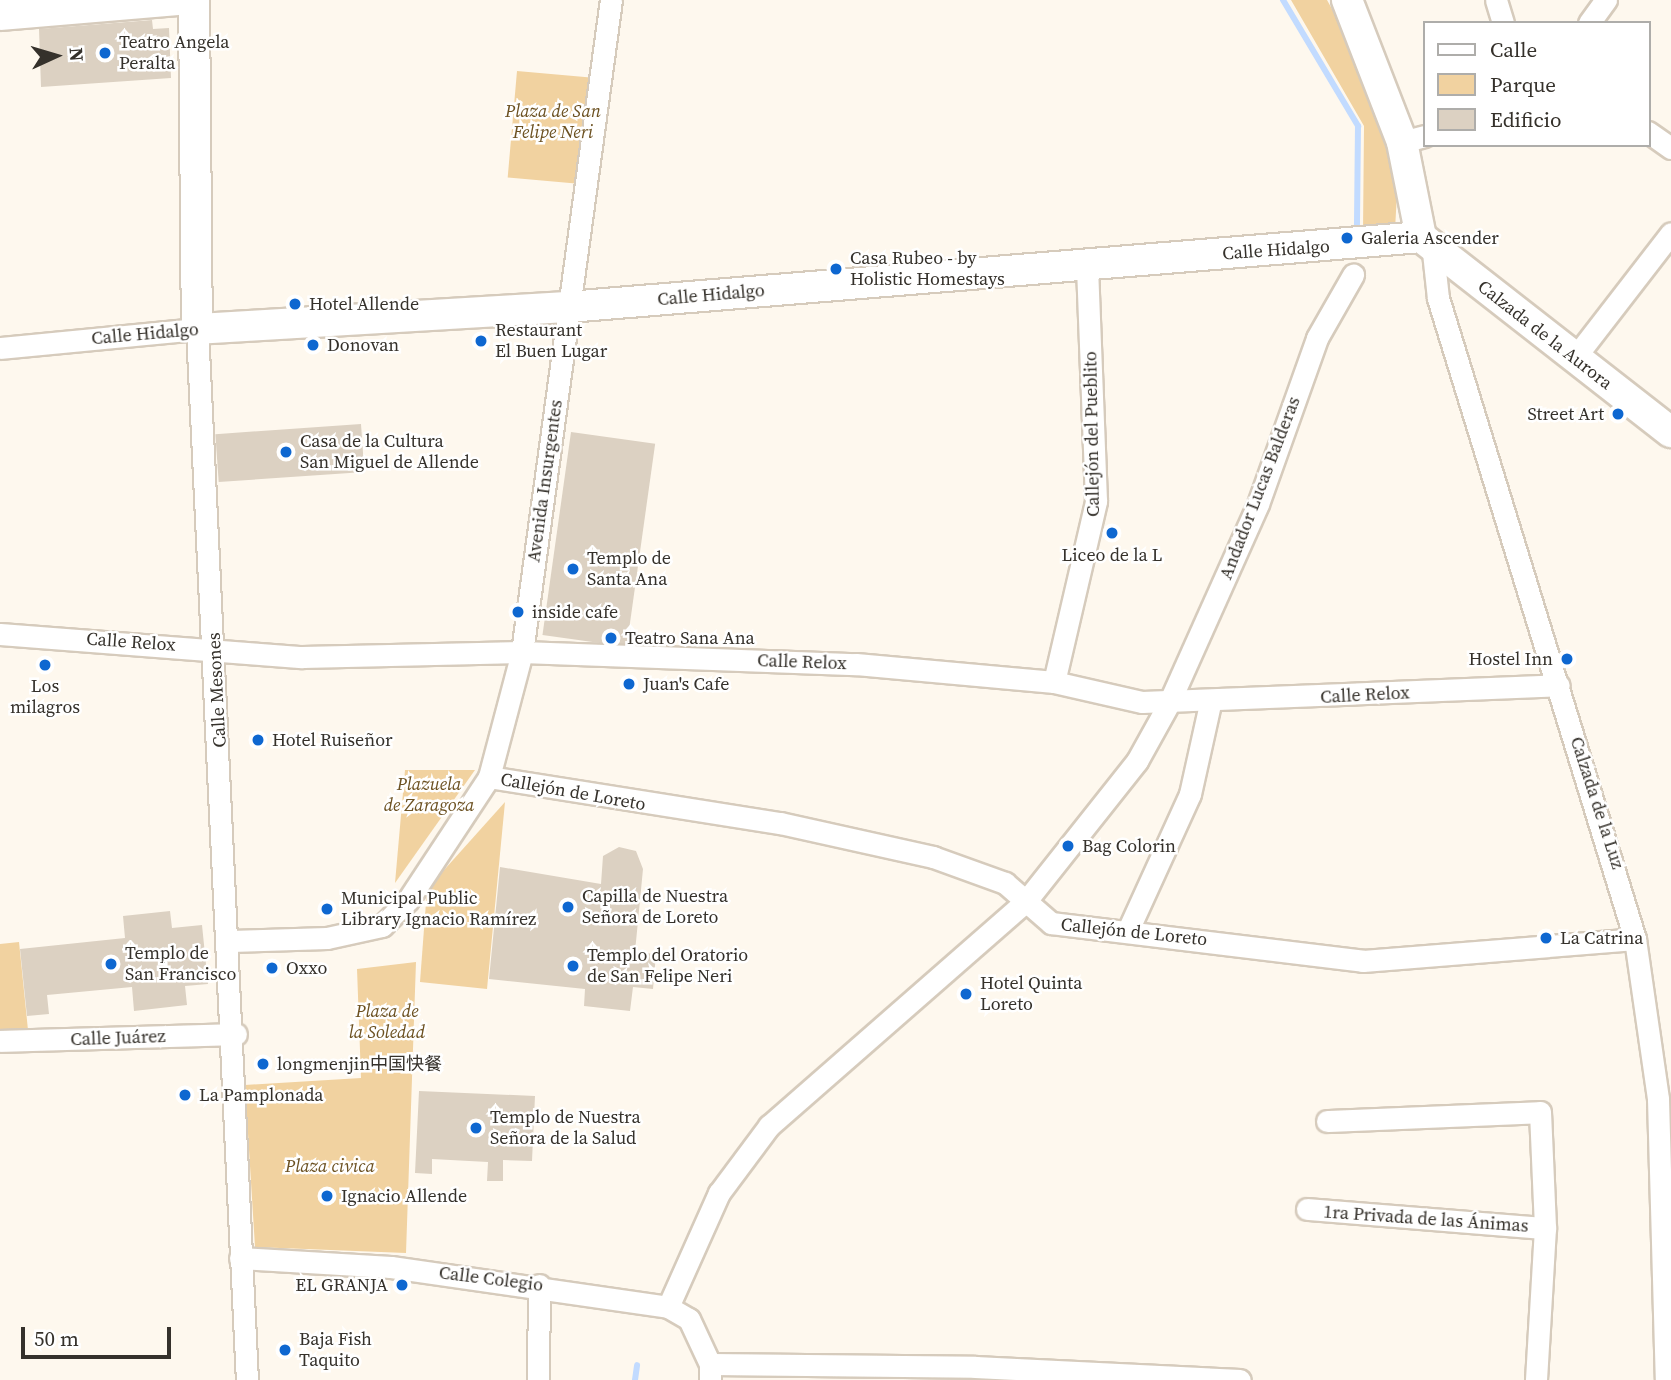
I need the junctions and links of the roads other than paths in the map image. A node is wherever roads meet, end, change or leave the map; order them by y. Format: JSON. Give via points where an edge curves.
{"nodes":[{"id":1,"x":177,"y":0,"type":"edge"},
{"id":2,"x":194,"y":0,"type":"edge"},
{"id":3,"x":611,"y":0,"type":"edge"},
{"id":4,"x":1347,"y":0,"type":"edge"},
{"id":5,"x":1496,"y":0,"type":"edge"},
{"id":6,"x":1606,"y":0,"type":"edge"},
{"id":7,"x":0,"y":15,"type":"edge"},
{"id":8,"x":1502,"y":21,"type":"edge"},
{"id":9,"x":1590,"y":21,"type":"edge"},
{"id":10,"x":1650,"y":133,"type":"edge"},
{"id":11,"x":1413,"y":139,"type":"edge"},
{"id":12,"x":1671,"y":148,"type":"edge"},
{"id":13,"x":1671,"y":233,"type":"edge"},
{"id":14,"x":1426,"y":240,"type":"junction"},
{"id":15,"x":1087,"y":265,"type":"junction"},
{"id":16,"x":1353,"y":275,"type":"dead end"},
{"id":17,"x":568,"y":307,"type":"junction"},
{"id":18,"x":197,"y":329,"type":"junction"},
{"id":19,"x":0,"y":348,"type":"edge"},
{"id":20,"x":1576,"y":356,"type":"junction"},
{"id":21,"x":1671,"y":432,"type":"edge"},
{"id":22,"x":0,"y":634,"type":"edge"},
{"id":23,"x":214,"y":648,"type":"junction"},
{"id":24,"x":522,"y":652,"type":"junction"},
{"id":25,"x":1054,"y":682,"type":"junction"},
{"id":26,"x":1559,"y":685,"type":"junction"},
{"id":27,"x":1169,"y":704,"type":"junction"},
{"id":28,"x":1210,"y":704,"type":"junction"},
{"id":29,"x":489,"y":777,"type":"junction"},
{"id":30,"x":1026,"y":901,"type":"junction"},
{"id":31,"x":1129,"y":928,"type":"junction"},
{"id":32,"x":1635,"y":939,"type":"junction"},
{"id":33,"x":231,"y":942,"type":"junction"},
{"id":34,"x":236,"y":1034,"type":"junction"},
{"id":35,"x":0,"y":1041,"type":"edge"},
{"id":36,"x":1327,"y":1121,"type":"dead end"},
{"id":37,"x":1664,"y":1172,"type":"edge"},
{"id":38,"x":1307,"y":1209,"type":"dead end"},
{"id":39,"x":1545,"y":1228,"type":"junction"},
{"id":40,"x":240,"y":1258,"type":"junction"},
{"id":41,"x":539,"y":1285,"type":"junction"},
{"id":42,"x":668,"y":1307,"type":"junction"},
{"id":43,"x":710,"y":1372,"type":"edge"},
{"id":44,"x":975,"y":1373,"type":"edge"},
{"id":45,"x":1210,"y":1379,"type":"edge"},
{"id":46,"x":247,"y":1380,"type":"edge"},
{"id":47,"x":538,"y":1380,"type":"edge"},
{"id":48,"x":1240,"y":1380,"type":"edge"},
{"id":49,"x":1536,"y":1380,"type":"edge"},
{"id":50,"x":1666,"y":1380,"type":"edge"}],
"edges":[{"from":1,"to":7,"type":"main road"},
{"from":2,"to":18,"type":"main road","name":"Calle Mesones"},
{"from":3,"to":17,"type":"street","name":"Avenida Insurgentes"},
{"from":4,"to":11,"type":"main road","name":"Calzada de la Luz"},
{"from":5,"to":8,"type":"street"},
{"from":6,"to":9,"type":"street"},
{"from":10,"to":12,"type":"street"},
{"from":11,"to":14,"type":"main road","name":"Calzada de la Luz"},
{"from":13,"to":20,"type":"street"},
{"from":14,"to":15,"type":"main road","name":"Calle Hidalgo"},
{"from":14,"to":20,"type":"main road","name":"Calzada de la Aurora"},
{"from":14,"to":26,"type":"street","name":"Calzada de la Luz","via":[[1438,298]]},
{"from":15,"to":17,"type":"main road","name":"Calle Hidalgo"},
{"from":15,"to":25,"type":"street","name":"Callejón del Pueblito","via":[[1096,501]]},
{"from":16,"to":27,"type":"street","name":"Andador Lucas Balderas","via":[[1317,338],[1258,504]]},
{"from":17,"to":18,"type":"main road","name":"Calle Hidalgo"},
{"from":17,"to":24,"type":"street","name":"Avenida Insurgentes"},
{"from":18,"to":19,"type":"street","name":"Calle Hidalgo"},
{"from":18,"to":23,"type":"street","name":"Calle Mesones"},
{"from":20,"to":21,"type":"main road","name":"Calzada de la Aurora"},
{"from":22,"to":23,"type":"street","name":"Calle Relox"},
{"from":23,"to":24,"type":"street","name":"Calle Relox","via":[[302,657]]},
{"from":23,"to":33,"type":"street","name":"Calle Mesones"},
{"from":24,"to":25,"type":"street","name":"Calle Relox","via":[[856,664]]},
{"from":24,"to":29,"type":"street","name":"Avenida Insurgentes"},
{"from":25,"to":27,"type":"street","name":"Calle Relox"},
{"from":26,"to":28,"type":"street","name":"Calle Relox"},
{"from":26,"to":32,"type":"street","name":"Calzada de la Luz"},
{"from":27,"to":28,"type":"street","name":"Calle Relox"},
{"from":27,"to":30,"type":"street","name":"Andador Lucas Balderas","via":[[1137,761]]},
{"from":28,"to":31,"type":"street","via":[[1190,794]]},
{"from":29,"to":30,"type":"street","name":"Callejón de Loreto","via":[[806,828],[933,857],[1005,883]]},
{"from":29,"to":33,"type":"street","name":"Avenida Insurgentes","via":[[408,900],[382,926],[327,939]]},
{"from":30,"to":31,"type":"street","name":"Callejón de Loreto","via":[[1051,923]]},
{"from":30,"to":42,"type":"street","name":"Andador Lucas Balderas","via":[[769,1126],[719,1193]]},
{"from":31,"to":32,"type":"street","name":"Callejón de Loreto","via":[[1363,961]]},
{"from":32,"to":37,"type":"street","name":"Calzada de la Luz","via":[[1655,1053]]},
{"from":33,"to":34,"type":"street","name":"Calle Mesones"},
{"from":34,"to":35,"type":"street","name":"Calle Juárez"},
{"from":34,"to":40,"type":"street","name":"Calle Mesones"},
{"from":36,"to":39,"type":"street","via":[[1540,1112]]},
{"from":37,"to":50,"type":"street","name":"Calzada de la Luz"},
{"from":38,"to":39,"type":"street","name":"1ra Privada de las Ánimas"},
{"from":39,"to":49,"type":"street"},
{"from":40,"to":41,"type":"street","name":"Calle Colegio"},
{"from":40,"to":46,"type":"street","name":"Calle Mesones"},
{"from":41,"to":42,"type":"street","name":"Calle Colegio"},
{"from":41,"to":47,"type":"street"},
{"from":42,"to":43,"type":"street","via":[[689,1319]]},
{"from":43,"to":44,"type":"street"},
{"from":44,"to":45,"type":"street"},
{"from":45,"to":48,"type":"street"}]}
